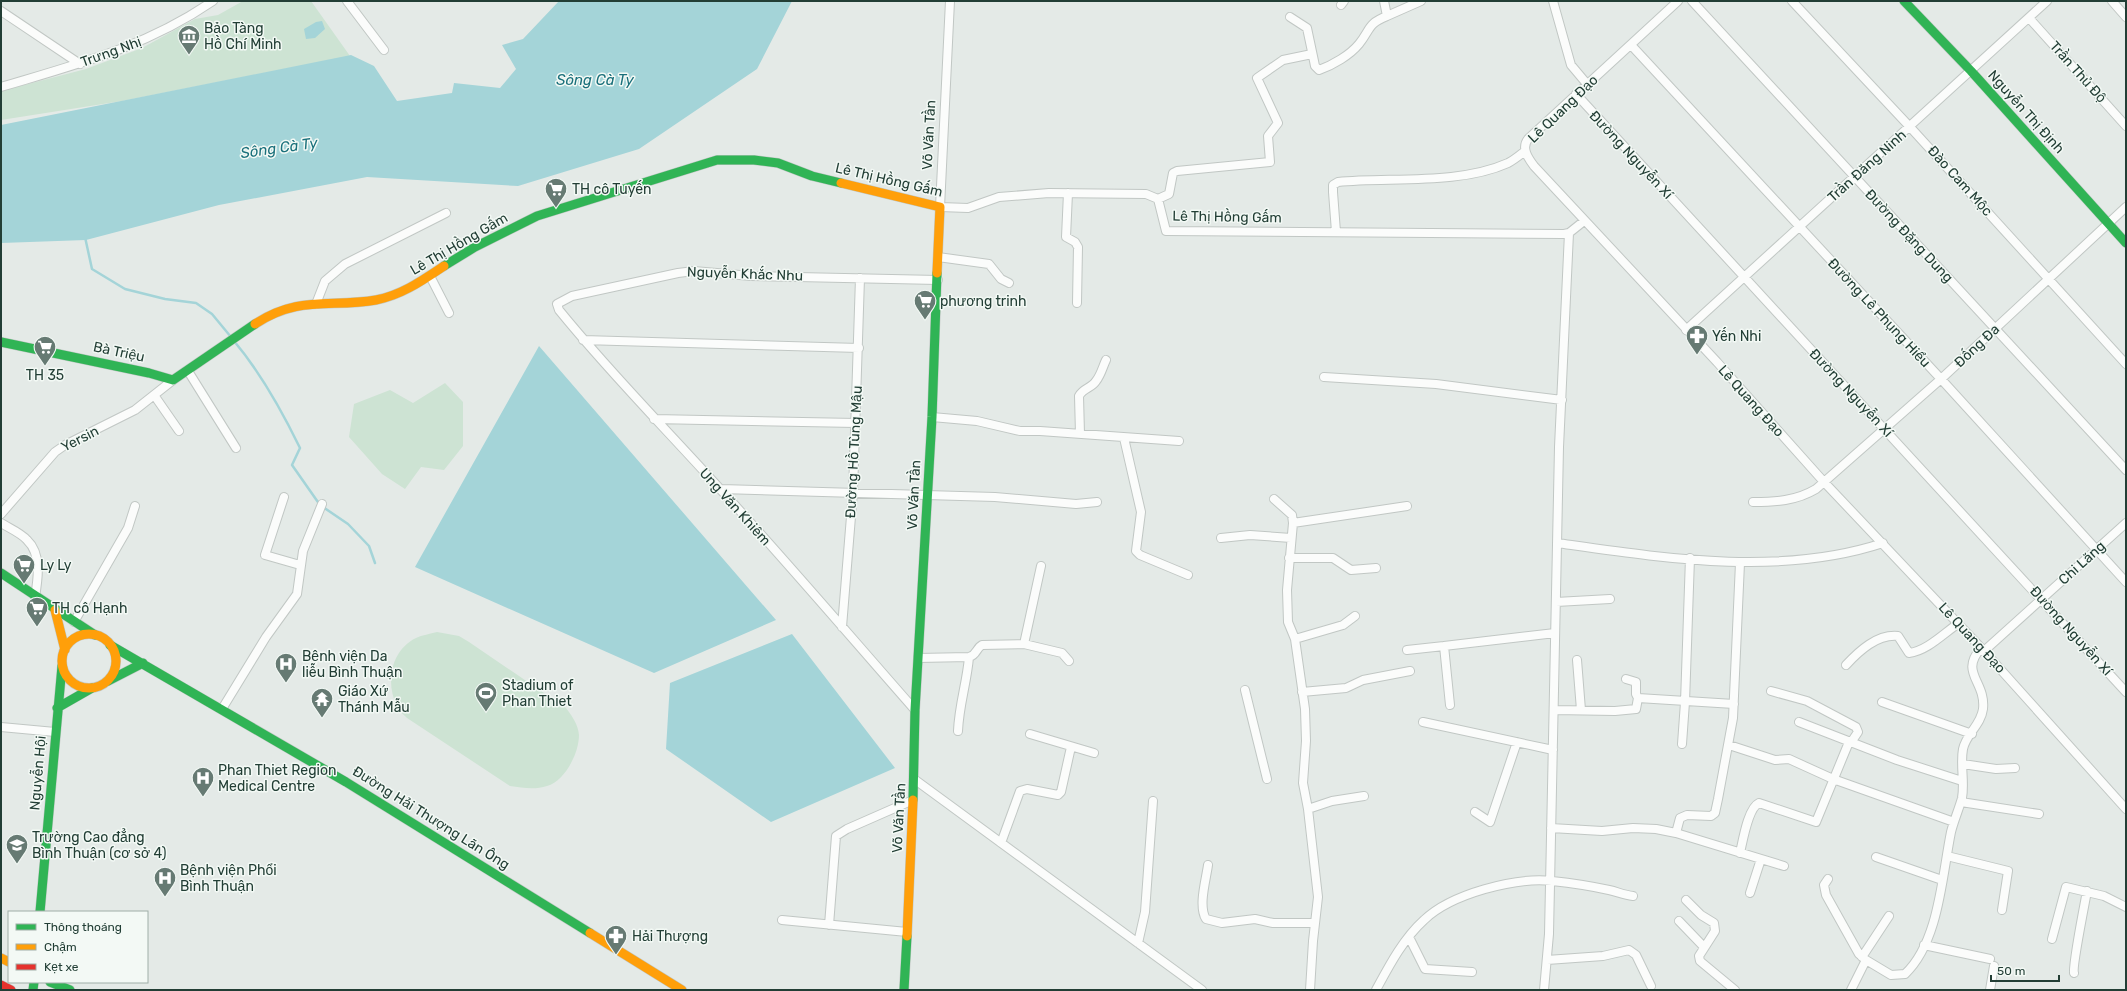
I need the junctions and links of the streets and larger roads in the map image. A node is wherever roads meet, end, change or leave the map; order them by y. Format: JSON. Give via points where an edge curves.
{"nodes":[{"id":1,"x":213,"y":1,"type":"edge"},
{"id":2,"x":347,"y":1,"type":"edge"},
{"id":3,"x":950,"y":1,"type":"edge"},
{"id":4,"x":1384,"y":1,"type":"edge"},
{"id":5,"x":1420,"y":1,"type":"edge"},
{"id":6,"x":1553,"y":1,"type":"edge"},
{"id":7,"x":1678,"y":1,"type":"edge"},
{"id":8,"x":1692,"y":1,"type":"edge"},
{"id":9,"x":1792,"y":1,"type":"edge"},
{"id":10,"x":1904,"y":1,"type":"edge"},
{"id":11,"x":2048,"y":1,"type":"edge"},
{"id":12,"x":2112,"y":1,"type":"edge"},
{"id":13,"x":1,"y":11,"type":"edge"},
{"id":14,"x":1387,"y":16,"type":"junction"},
{"id":15,"x":1290,"y":17,"type":"dead end"},
{"id":16,"x":2126,"y":17,"type":"edge"},
{"id":17,"x":2029,"y":18,"type":"junction"},
{"id":18,"x":1631,"y":45,"type":"junction"},
{"id":19,"x":384,"y":50,"type":"dead end"},
{"id":20,"x":1312,"y":54,"type":"junction"},
{"id":21,"x":80,"y":64,"type":"junction"},
{"id":22,"x":1970,"y":71,"type":"junction"},
{"id":23,"x":1587,"y":84,"type":"junction"},
{"id":24,"x":1,"y":87,"type":"edge"},
{"id":25,"x":1576,"y":94,"type":"junction"},
{"id":26,"x":2126,"y":126,"type":"edge"},
{"id":27,"x":1910,"y":127,"type":"junction"},
{"id":28,"x":1526,"y":151,"type":"junction"},
{"id":29,"x":1854,"y":177,"type":"junction"},
{"id":30,"x":1068,"y":193,"type":"junction"},
{"id":31,"x":1158,"y":199,"type":"junction"},
{"id":32,"x":940,"y":207,"type":"junction"},
{"id":33,"x":2126,"y":207,"type":"edge"},
{"id":34,"x":446,"y":213,"type":"dead end"},
{"id":35,"x":1584,"y":221,"type":"junction"},
{"id":36,"x":2108,"y":223,"type":"junction"},
{"id":37,"x":1799,"y":227,"type":"junction"},
{"id":38,"x":1336,"y":232,"type":"junction"},
{"id":39,"x":1569,"y":233,"type":"junction"},
{"id":40,"x":2126,"y":243,"type":"edge"},
{"id":41,"x":938,"y":257,"type":"junction"},
{"id":42,"x":430,"y":276,"type":"junction"},
{"id":43,"x":1744,"y":277,"type":"junction"},
{"id":44,"x":860,"y":278,"type":"junction"},
{"id":45,"x":2049,"y":278,"type":"junction"},
{"id":46,"x":938,"y":280,"type":"junction"},
{"id":47,"x":1009,"y":283,"type":"dead end"},
{"id":48,"x":1077,"y":303,"type":"dead end"},
{"id":49,"x":316,"y":304,"type":"junction"},
{"id":50,"x":557,"y":304,"type":"joint"},
{"id":51,"x":449,"y":313,"type":"dead end"},
{"id":52,"x":1995,"y":329,"type":"junction"},
{"id":53,"x":1686,"y":330,"type":"junction"},
{"id":54,"x":583,"y":340,"type":"junction"},
{"id":55,"x":1,"y":342,"type":"edge"},
{"id":56,"x":859,"y":348,"type":"junction"},
{"id":57,"x":1106,"y":360,"type":"dead end"},
{"id":58,"x":2126,"y":364,"type":"edge"},
{"id":59,"x":188,"y":370,"type":"junction"},
{"id":60,"x":1324,"y":377,"type":"dead end"},
{"id":61,"x":1941,"y":379,"type":"junction"},
{"id":62,"x":173,"y":380,"type":"junction"},
{"id":63,"x":154,"y":395,"type":"junction"},
{"id":64,"x":1562,"y":400,"type":"junction"},
{"id":65,"x":932,"y":417,"type":"junction"},
{"id":66,"x":654,"y":419,"type":"junction"},
{"id":67,"x":856,"y":423,"type":"junction"},
{"id":68,"x":1885,"y":430,"type":"junction"},
{"id":69,"x":179,"y":431,"type":"dead end"},
{"id":70,"x":1080,"y":434,"type":"junction"},
{"id":71,"x":1124,"y":438,"type":"junction"},
{"id":72,"x":1179,"y":441,"type":"dead end"},
{"id":73,"x":236,"y":448,"type":"dead end"},
{"id":74,"x":2126,"y":470,"type":"edge"},
{"id":75,"x":1824,"y":482,"type":"junction"},
{"id":76,"x":721,"y":490,"type":"junction"},
{"id":77,"x":853,"y":492,"type":"junction"},
{"id":78,"x":928,"y":495,"type":"junction"},
{"id":79,"x":284,"y":497,"type":"dead end"},
{"id":80,"x":1274,"y":499,"type":"dead end"},
{"id":81,"x":1097,"y":502,"type":"dead end"},
{"id":82,"x":1753,"y":502,"type":"dead end"},
{"id":83,"x":322,"y":504,"type":"dead end"},
{"id":84,"x":135,"y":506,"type":"dead end"},
{"id":85,"x":1407,"y":506,"type":"dead end"},
{"id":86,"x":1,"y":514,"type":"edge"},
{"id":87,"x":1,"y":523,"type":"edge"},
{"id":88,"x":1293,"y":523,"type":"junction"},
{"id":89,"x":2126,"y":523,"type":"edge"},
{"id":90,"x":1221,"y":538,"type":"dead end"},
{"id":91,"x":1291,"y":538,"type":"junction"},
{"id":92,"x":1557,"y":543,"type":"junction"},
{"id":93,"x":1883,"y":543,"type":"junction"},
{"id":94,"x":2097,"y":550,"type":"junction"},
{"id":95,"x":1289,"y":558,"type":"junction"},
{"id":96,"x":1690,"y":558,"type":"junction"},
{"id":97,"x":1740,"y":563,"type":"junction"},
{"id":98,"x":300,"y":565,"type":"junction"},
{"id":99,"x":1041,"y":566,"type":"dead end"},
{"id":100,"x":1376,"y":568,"type":"dead end"},
{"id":101,"x":1,"y":573,"type":"edge"},
{"id":102,"x":1188,"y":575,"type":"dead end"},
{"id":103,"x":2126,"y":582,"type":"edge"},
{"id":104,"x":35,"y":597,"type":"junction"},
{"id":105,"x":1610,"y":599,"type":"dead end"},
{"id":106,"x":2042,"y":600,"type":"junction"},
{"id":107,"x":1556,"y":602,"type":"junction"},
{"id":108,"x":55,"y":610,"type":"junction"},
{"id":109,"x":1355,"y":616,"type":"dead end"},
{"id":110,"x":74,"y":622,"type":"junction"},
{"id":111,"x":1959,"y":624,"type":"junction"},
{"id":112,"x":842,"y":627,"type":"junction"},
{"id":113,"x":1555,"y":633,"type":"junction"},
{"id":114,"x":96,"y":635,"type":"junction"},
{"id":115,"x":1295,"y":639,"type":"junction"},
{"id":116,"x":1024,"y":644,"type":"junction"},
{"id":117,"x":110,"y":645,"type":"junction"},
{"id":118,"x":1444,"y":646,"type":"junction"},
{"id":119,"x":1983,"y":649,"type":"junction"},
{"id":120,"x":65,"y":650,"type":"junction"},
{"id":121,"x":1407,"y":650,"type":"dead end"},
{"id":122,"x":970,"y":657,"type":"junction"},
{"id":123,"x":918,"y":658,"type":"junction"},
{"id":124,"x":1577,"y":660,"type":"dead end"},
{"id":125,"x":1069,"y":661,"type":"dead end"},
{"id":126,"x":143,"y":663,"type":"junction"},
{"id":127,"x":1846,"y":665,"type":"dead end"},
{"id":128,"x":62,"y":666,"type":"junction"},
{"id":129,"x":1410,"y":671,"type":"dead end"},
{"id":130,"x":1626,"y":678,"type":"dead end"},
{"id":131,"x":106,"y":681,"type":"junction"},
{"id":132,"x":92,"y":688,"type":"junction"},
{"id":133,"x":1245,"y":690,"type":"dead end"},
{"id":134,"x":1771,"y":691,"type":"dead end"},
{"id":135,"x":1302,"y":692,"type":"junction"},
{"id":136,"x":2126,"y":692,"type":"edge"},
{"id":137,"x":1638,"y":698,"type":"junction"},
{"id":138,"x":1686,"y":702,"type":"junction"},
{"id":139,"x":1882,"y":702,"type":"dead end"},
{"id":140,"x":1734,"y":704,"type":"junction"},
{"id":141,"x":1450,"y":705,"type":"dead end"},
{"id":142,"x":57,"y":708,"type":"junction"},
{"id":143,"x":222,"y":709,"type":"junction"},
{"id":144,"x":915,"y":710,"type":"junction"},
{"id":145,"x":1554,"y":710,"type":"junction"},
{"id":146,"x":1581,"y":710,"type":"junction"},
{"id":147,"x":1424,"y":722,"type":"dead end"},
{"id":148,"x":1799,"y":722,"type":"dead end"},
{"id":149,"x":1,"y":727,"type":"edge"},
{"id":150,"x":958,"y":730,"type":"dead end"},
{"id":151,"x":55,"y":732,"type":"junction"},
{"id":152,"x":1030,"y":734,"type":"dead end"},
{"id":153,"x":1972,"y":734,"type":"junction"},
{"id":154,"x":1850,"y":741,"type":"junction"},
{"id":155,"x":1517,"y":742,"type":"junction"},
{"id":156,"x":1682,"y":744,"type":"dead end"},
{"id":157,"x":1729,"y":745,"type":"junction"},
{"id":158,"x":1071,"y":747,"type":"junction"},
{"id":159,"x":1552,"y":750,"type":"junction"},
{"id":160,"x":1094,"y":753,"type":"dead end"},
{"id":161,"x":1963,"y":764,"type":"junction"},
{"id":162,"x":2015,"y":768,"type":"dead end"},
{"id":163,"x":914,"y":779,"type":"junction"},
{"id":164,"x":1267,"y":779,"type":"dead end"},
{"id":165,"x":1833,"y":779,"type":"junction"},
{"id":166,"x":1962,"y":781,"type":"junction"},
{"id":167,"x":1364,"y":796,"type":"dead end"},
{"id":168,"x":913,"y":800,"type":"junction"},
{"id":169,"x":1153,"y":801,"type":"dead end"},
{"id":170,"x":1961,"y":802,"type":"junction"},
{"id":171,"x":1308,"y":809,"type":"junction"},
{"id":172,"x":2126,"y":809,"type":"edge"},
{"id":173,"x":1475,"y":812,"type":"dead end"},
{"id":174,"x":2039,"y":814,"type":"dead end"},
{"id":175,"x":1954,"y":822,"type":"junction"},
{"id":176,"x":1551,"y":828,"type":"junction"},
{"id":177,"x":1676,"y":833,"type":"junction"},
{"id":178,"x":1001,"y":843,"type":"junction"},
{"id":179,"x":1740,"y":853,"type":"junction"},
{"id":180,"x":1947,"y":856,"type":"junction"},
{"id":181,"x":1876,"y":857,"type":"dead end"},
{"id":182,"x":1761,"y":859,"type":"junction"},
{"id":183,"x":1208,"y":865,"type":"dead end"},
{"id":184,"x":1784,"y":866,"type":"dead end"},
{"id":185,"x":1828,"y":879,"type":"dead end"},
{"id":186,"x":1942,"y":880,"type":"junction"},
{"id":187,"x":1550,"y":881,"type":"junction"},
{"id":188,"x":2087,"y":891,"type":"junction"},
{"id":189,"x":1750,"y":893,"type":"dead end"},
{"id":190,"x":1633,"y":896,"type":"dead end"},
{"id":191,"x":1686,"y":900,"type":"dead end"},
{"id":192,"x":2126,"y":907,"type":"edge"},
{"id":193,"x":2002,"y":910,"type":"dead end"},
{"id":194,"x":40,"y":911,"type":"edge"},
{"id":195,"x":1889,"y":916,"type":"dead end"},
{"id":196,"x":782,"y":920,"type":"dead end"},
{"id":197,"x":1679,"y":921,"type":"dead end"},
{"id":198,"x":1315,"y":923,"type":"junction"},
{"id":199,"x":829,"y":925,"type":"junction"},
{"id":200,"x":907,"y":932,"type":"junction"},
{"id":201,"x":1409,"y":937,"type":"junction"},
{"id":202,"x":2052,"y":939,"type":"dead end"},
{"id":203,"x":1138,"y":943,"type":"junction"},
{"id":204,"x":1924,"y":945,"type":"junction"},
{"id":205,"x":1704,"y":947,"type":"junction"},
{"id":206,"x":1864,"y":958,"type":"junction"},
{"id":207,"x":1990,"y":959,"type":"dead end"},
{"id":208,"x":1547,"y":960,"type":"junction"},
{"id":209,"x":1994,"y":966,"type":"dead end"},
{"id":210,"x":1472,"y":972,"type":"dead end"},
{"id":211,"x":2074,"y":972,"type":"dead end"},
{"id":212,"x":52,"y":983,"type":"edge"},
{"id":213,"x":1,"y":985,"type":"edge"},
{"id":214,"x":1651,"y":986,"type":"dead end"},
{"id":215,"x":11,"y":990,"type":"edge"},
{"id":216,"x":70,"y":990,"type":"edge"},
{"id":217,"x":682,"y":990,"type":"edge"},
{"id":218,"x":904,"y":990,"type":"edge"},
{"id":219,"x":1202,"y":990,"type":"edge"},
{"id":220,"x":1310,"y":990,"type":"edge"},
{"id":221,"x":1376,"y":990,"type":"edge"},
{"id":222,"x":1544,"y":990,"type":"edge"},
{"id":223,"x":1735,"y":990,"type":"edge"},
{"id":224,"x":1851,"y":990,"type":"edge"},
{"id":225,"x":1990,"y":990,"type":"edge"}],
"edges":[{"from":1,"to":21,"type":"street","name":"Trưng Nhị","via":[[152,37]]},
{"from":2,"to":19,"type":"street"},
{"from":3,"to":32,"type":"street","name":"Võ Văn Tần"},
{"from":4,"to":14,"type":"street"},
{"from":5,"to":14,"type":"street"},
{"from":6,"to":23,"type":"street","via":[[1571,65]]},
{"from":7,"to":18,"type":"street","name":"Lê Quang Đạo"},
{"from":8,"to":29,"type":"street","name":"Đường Đặng Dung"},
{"from":9,"to":27,"type":"street","name":"Đào Cam Mộc"},
{"from":10,"to":22,"type":"street","name":"Nguyễn Thị Định"},
{"from":11,"to":17,"type":"street","name":"Trần Đăng Ninh"},
{"from":12,"to":16,"type":"street"},
{"from":13,"to":21,"type":"street"},
{"from":14,"to":20,"type":"street","via":[[1373,22],[1357,45],[1327,67],[1319,70],[1315,66]]},
{"from":15,"to":20,"type":"street","via":[[1307,28]]},
{"from":17,"to":22,"type":"street","name":"Trần Đăng Ninh"},
{"from":17,"to":26,"type":"street","name":"Trần Thủ Độ"},
{"from":18,"to":23,"type":"street","name":"Lê Quang Đạo"},
{"from":18,"to":37,"type":"street","name":"Đường Lê Phụng Hiểu"},
{"from":20,"to":31,"type":"street","via":[[1283,60],[1257,78],[1278,123],[1268,136],[1270,162],[1177,171],[1171,178],[1169,194]]},
{"from":21,"to":24,"type":"street","name":"Trưng Nhị"},
{"from":22,"to":27,"type":"street","name":"Trần Đăng Ninh"},
{"from":22,"to":36,"type":"street","name":"Nguyễn Thị Định"},
{"from":23,"to":25,"type":"street","name":"Lê Quang Đạo"},
{"from":25,"to":28,"type":"street","name":"Lê Quang Đạo","via":[[1528,139]]},
{"from":25,"to":43,"type":"street","name":"Đường Nguyễn Xí"},
{"from":27,"to":29,"type":"street","name":"Trần Đăng Ninh"},
{"from":27,"to":45,"type":"street","name":"Đào Cam Mộc"},
{"from":28,"to":35,"type":"street","name":"Lê Quang Đạo","via":[[1534,166]]},
{"from":28,"to":38,"type":"street","via":[[1509,162],[1458,176],[1338,182],[1333,185]]},
{"from":29,"to":37,"type":"street","name":"Trần Đăng Ninh"},
{"from":29,"to":52,"type":"street","name":"Đường Đặng Dung"},
{"from":30,"to":31,"type":"street","name":"Lê Thị Hồng Gấm","via":[[1146,194]]},
{"from":30,"to":32,"type":"street","name":"Lê Thị Hồng Gấm","via":[[999,197],[968,208]]},
{"from":30,"to":48,"type":"street","via":[[1066,237],[1078,247]]},
{"from":31,"to":38,"type":"street","name":"Lê Thị Hồng Gấm","via":[[1166,231]]},
{"from":32,"to":41,"type":"street","name":"Võ Văn Tần"},
{"from":32,"to":42,"type":"street","name":"Lê Thị Hồng Gấm","via":[[812,176],[799,168],[746,159],[717,160],[537,216],[475,247]]},
{"from":33,"to":36,"type":"street","name":"Đống Đa"},
{"from":34,"to":49,"type":"street","via":[[344,264],[325,281]]},
{"from":35,"to":39,"type":"street"},
{"from":35,"to":53,"type":"street","name":"Lê Quang Đạo"},
{"from":36,"to":40,"type":"street","name":"Nguyễn Thị Định"},
{"from":36,"to":45,"type":"street","name":"Đống Đa"},
{"from":37,"to":43,"type":"street","name":"Trần Đăng Ninh"},
{"from":37,"to":61,"type":"street","name":"Đường Lê Phụng Hiểu"},
{"from":38,"to":39,"type":"street","name":"Lê Thị Hồng Gấm"},
{"from":39,"to":64,"type":"street"},
{"from":41,"to":46,"type":"street","name":"Võ Văn Tần"},
{"from":41,"to":47,"type":"street","via":[[989,264],[1001,279]]},
{"from":42,"to":49,"type":"street","name":"Lê Thị Hồng Gấm","via":[[406,290],[376,300]]},
{"from":42,"to":51,"type":"street"},
{"from":43,"to":53,"type":"street","name":"Trần Đăng Ninh"},
{"from":43,"to":68,"type":"street","name":"Đường Nguyễn Xí"},
{"from":44,"to":46,"type":"street","name":"Nguyễn Khắc Nhu"},
{"from":44,"to":50,"type":"street","name":"Nguyễn Khắc Nhu","via":[[751,276],[686,271],[572,296]]},
{"from":44,"to":56,"type":"street","name":"Đường Hồ Tùng Mậu"},
{"from":45,"to":52,"type":"street","name":"Đống Đa"},
{"from":45,"to":58,"type":"street","name":"Đào Cam Mộc"},
{"from":46,"to":65,"type":"street","name":"Võ Văn Tần"},
{"from":49,"to":59,"type":"street","name":"Lê Thị Hồng Gấm","via":[[296,305],[269,315]]},
{"from":50,"to":54,"type":"street","name":"Ung Văn Khiêm","via":[[558,310]]},
{"from":52,"to":61,"type":"street","name":"Đống Đa"},
{"from":52,"to":74,"type":"street","name":"Đường Đặng Dung"},
{"from":53,"to":75,"type":"street","name":"Lê Quang Đạo"},
{"from":54,"to":56,"type":"street"},
{"from":54,"to":66,"type":"street","name":"Ung Văn Khiêm"},
{"from":55,"to":62,"type":"street","name":"Bà Triệu"},
{"from":56,"to":67,"type":"street","name":"Đường Hồ Tùng Mậu"},
{"from":57,"to":70,"type":"street","via":[[1096,381],[1082,391],[1080,396]]},
{"from":59,"to":62,"type":"street"},
{"from":59,"to":73,"type":"street"},
{"from":60,"to":64,"type":"street","via":[[1436,384]]},
{"from":61,"to":68,"type":"street","name":"Đống Đa"},
{"from":61,"to":94,"type":"street","name":"Đường Lê Phụng Hiểu"},
{"from":62,"to":63,"type":"street","name":"Yersin"},
{"from":63,"to":69,"type":"street"},
{"from":63,"to":86,"type":"street","name":"Yersin","via":[[135,410],[55,452]]},
{"from":64,"to":92,"type":"street"},
{"from":65,"to":70,"type":"street","via":[[977,421],[1020,431]]},
{"from":65,"to":78,"type":"street","name":"Võ Văn Tần"},
{"from":66,"to":67,"type":"street"},
{"from":66,"to":76,"type":"street","name":"Ung Văn Khiêm"},
{"from":67,"to":77,"type":"street","name":"Đường Hồ Tùng Mậu"},
{"from":68,"to":75,"type":"street","name":"Đống Đa"},
{"from":68,"to":106,"type":"street","name":"Đường Nguyễn Xí"},
{"from":70,"to":71,"type":"street"},
{"from":71,"to":72,"type":"street"},
{"from":71,"to":102,"type":"street","via":[[1141,512],[1136,551]]},
{"from":75,"to":82,"type":"street","name":"Đống Đa","via":[[1806,495],[1794,499]]},
{"from":75,"to":93,"type":"street","name":"Lê Quang Đạo"},
{"from":76,"to":77,"type":"street"},
{"from":76,"to":112,"type":"street","name":"Ung Văn Khiêm"},
{"from":77,"to":78,"type":"street"},
{"from":77,"to":112,"type":"street","name":"Đường Hồ Tùng Mậu"},
{"from":78,"to":81,"type":"street","via":[[995,497],[1076,504]]},
{"from":78,"to":123,"type":"street","name":"Võ Văn Tần"},
{"from":79,"to":98,"type":"street","via":[[265,555]]},
{"from":80,"to":88,"type":"street","via":[[1292,515]]},
{"from":83,"to":98,"type":"street"},
{"from":84,"to":110,"type":"street","via":[[128,528]]},
{"from":85,"to":88,"type":"street"},
{"from":87,"to":104,"type":"street","via":[[28,540],[32,547],[38,574]]},
{"from":88,"to":91,"type":"street"},
{"from":89,"to":94,"type":"street","name":"Chi Lăng"},
{"from":90,"to":91,"type":"street","via":[[1250,535]]},
{"from":91,"to":95,"type":"street"},
{"from":92,"to":96,"type":"street"},
{"from":92,"to":107,"type":"street"},
{"from":93,"to":97,"type":"street","via":[[1836,554]]},
{"from":93,"to":111,"type":"street","name":"Lê Quang Đạo"},
{"from":94,"to":103,"type":"street","name":"Đường Lê Phụng Hiểu"},
{"from":94,"to":106,"type":"street","name":"Chi Lăng"},
{"from":95,"to":100,"type":"street","via":[[1333,558],[1351,570]]},
{"from":95,"to":115,"type":"street","via":[[1288,622]]},
{"from":96,"to":97,"type":"street"},
{"from":96,"to":138,"type":"street"},
{"from":97,"to":140,"type":"street"},
{"from":98,"to":143,"type":"street","via":[[297,594],[266,637]]},
{"from":99,"to":116,"type":"street"},
{"from":101,"to":104,"type":"street"},
{"from":104,"to":108,"type":"street"},
{"from":105,"to":107,"type":"street"},
{"from":106,"to":119,"type":"street","name":"Chi Lăng"},
{"from":106,"to":136,"type":"street","name":"Đường Nguyễn Xí"},
{"from":107,"to":113,"type":"street"},
{"from":108,"to":110,"type":"street"},
{"from":108,"to":120,"type":"street"},
{"from":109,"to":115,"type":"street","via":[[1343,625]]},
{"from":110,"to":114,"type":"street"},
{"from":111,"to":119,"type":"street","name":"Lê Quang Đạo"},
{"from":111,"to":127,"type":"street","via":[[1914,652],[1909,653],[1898,636],[1880,640],[1859,652]]},
{"from":112,"to":144,"type":"street","name":"Ung Văn Khiêm"},
{"from":113,"to":118,"type":"street"},
{"from":113,"to":145,"type":"street"},
{"from":114,"to":117,"type":"street"},
{"from":114,"to":120,"type":"street","via":[[78,637],[70,642]]},
{"from":115,"to":135,"type":"street"},
{"from":116,"to":122,"type":"street","via":[[982,645]]},
{"from":116,"to":125,"type":"street","via":[[1062,653]]},
{"from":117,"to":126,"type":"street","name":"Đường Hải Thượng Lãn Ông"},
{"from":117,"to":131,"type":"street","via":[[116,660],[113,671]]},
{"from":118,"to":121,"type":"street"},
{"from":118,"to":141,"type":"street"},
{"from":119,"to":153,"type":"street","via":[[1973,657],[1972,663],[1972,671],[1982,693],[1983,710]]},
{"from":119,"to":172,"type":"street","name":"Lê Quang Đạo"},
{"from":120,"to":128,"type":"street"},
{"from":122,"to":123,"type":"street"},
{"from":122,"to":150,"type":"street"},
{"from":123,"to":144,"type":"street","name":"Võ Văn Tần"},
{"from":124,"to":146,"type":"street"},
{"from":126,"to":131,"type":"street"},
{"from":126,"to":143,"type":"street","name":"Đường Hải Thượng Lãn Ông"},
{"from":128,"to":132,"type":"street","via":[[65,674],[73,682],[84,688]]},
{"from":128,"to":142,"type":"street","name":"Nguyễn Hội"},
{"from":129,"to":135,"type":"street","via":[[1363,680],[1346,688]]},
{"from":130,"to":137,"type":"street","via":[[1636,682]]},
{"from":131,"to":132,"type":"street"},
{"from":132,"to":142,"type":"street"},
{"from":133,"to":164,"type":"street"},
{"from":134,"to":154,"type":"street","via":[[1807,700],[1856,727],[1858,732]]},
{"from":135,"to":171,"type":"street","via":[[1306,726],[1303,783]]},
{"from":137,"to":138,"type":"street"},
{"from":137,"to":146,"type":"street","via":[[1636,709]]},
{"from":138,"to":140,"type":"street"},
{"from":138,"to":156,"type":"street"},
{"from":139,"to":153,"type":"street"},
{"from":140,"to":157,"type":"street"},
{"from":142,"to":151,"type":"street","name":"Nguyễn Hội"},
{"from":143,"to":217,"type":"street","name":"Đường Hải Thượng Lãn Ông","via":[[397,813]]},
{"from":144,"to":163,"type":"street","name":"Võ Văn Tần"},
{"from":145,"to":146,"type":"street"},
{"from":145,"to":159,"type":"street"},
{"from":147,"to":155,"type":"street"},
{"from":148,"to":154,"type":"street"},
{"from":149,"to":151,"type":"street"},
{"from":151,"to":194,"type":"street","name":"Nguyễn Hội"},
{"from":152,"to":158,"type":"street"},
{"from":153,"to":161,"type":"street","via":[[1964,747]]},
{"from":154,"to":165,"type":"street"},
{"from":154,"to":166,"type":"street","via":[[1897,760]]},
{"from":155,"to":159,"type":"street"},
{"from":155,"to":173,"type":"street","via":[[1490,822]]},
{"from":157,"to":165,"type":"street","via":[[1776,760],[1789,759]]},
{"from":157,"to":177,"type":"street","via":[[1714,815],[1683,816],[1678,821]]},
{"from":158,"to":160,"type":"street"},
{"from":158,"to":178,"type":"street","via":[[1061,792],[1058,795],[1027,789],[1020,791]]},
{"from":159,"to":176,"type":"street"},
{"from":161,"to":162,"type":"street","via":[[1996,769]]},
{"from":161,"to":166,"type":"street"},
{"from":163,"to":168,"type":"street","name":"Võ Văn Tần"},
{"from":163,"to":178,"type":"street"},
{"from":165,"to":175,"type":"street"},
{"from":165,"to":179,"type":"street","via":[[1816,822],[1765,803],[1756,804],[1750,814]]},
{"from":166,"to":170,"type":"street"},
{"from":167,"to":171,"type":"street","via":[[1332,801]]},
{"from":168,"to":199,"type":"street","via":[[836,836]]},
{"from":168,"to":200,"type":"street","name":"Võ Văn Tần"},
{"from":169,"to":203,"type":"street","via":[[1144,912]]},
{"from":170,"to":174,"type":"street"},
{"from":170,"to":175,"type":"street"},
{"from":171,"to":198,"type":"street","via":[[1318,897]]},
{"from":175,"to":180,"type":"street"},
{"from":176,"to":177,"type":"street","via":[[1602,831],[1656,829]]},
{"from":176,"to":187,"type":"street"},
{"from":177,"to":179,"type":"street"},
{"from":178,"to":203,"type":"street"},
{"from":179,"to":182,"type":"street"},
{"from":180,"to":186,"type":"street"},
{"from":180,"to":193,"type":"street","via":[[2008,871]]},
{"from":181,"to":186,"type":"street"},
{"from":182,"to":184,"type":"street"},
{"from":182,"to":189,"type":"street"},
{"from":183,"to":198,"type":"street","via":[[1203,909],[1206,919],[1222,923],[1255,919],[1273,923]]},
{"from":185,"to":206,"type":"street","via":[[1824,885],[1826,895]]},
{"from":186,"to":204,"type":"street","via":[[1929,938]]},
{"from":187,"to":190,"type":"street"},
{"from":187,"to":201,"type":"street","via":[[1501,885],[1462,896],[1428,916]]},
{"from":187,"to":208,"type":"street"},
{"from":188,"to":192,"type":"street","via":[[2110,898]]},
{"from":188,"to":202,"type":"street","via":[[2066,888]]},
{"from":188,"to":211,"type":"street","via":[[2078,947],[2072,967]]},
{"from":191,"to":205,"type":"street","via":[[1716,927]]},
{"from":195,"to":206,"type":"street"},
{"from":196,"to":199,"type":"street"},
{"from":197,"to":205,"type":"street"},
{"from":198,"to":220,"type":"street"},
{"from":199,"to":200,"type":"street"},
{"from":200,"to":218,"type":"street","name":"Võ Văn Tần"},
{"from":201,"to":210,"type":"street","via":[[1425,969]]},
{"from":201,"to":221,"type":"street"},
{"from":203,"to":219,"type":"street"},
{"from":204,"to":206,"type":"street","via":[[1910,969],[1900,975],[1891,975]]},
{"from":204,"to":207,"type":"street"},
{"from":205,"to":223,"type":"street","via":[[1699,956],[1700,961]]},
{"from":206,"to":224,"type":"street"},
{"from":208,"to":214,"type":"street","via":[[1603,956],[1629,950],[1636,955]]},
{"from":208,"to":222,"type":"street"},
{"from":209,"to":225,"type":"street"},
{"from":212,"to":216,"type":"street"},
{"from":213,"to":215,"type":"street"}]}
